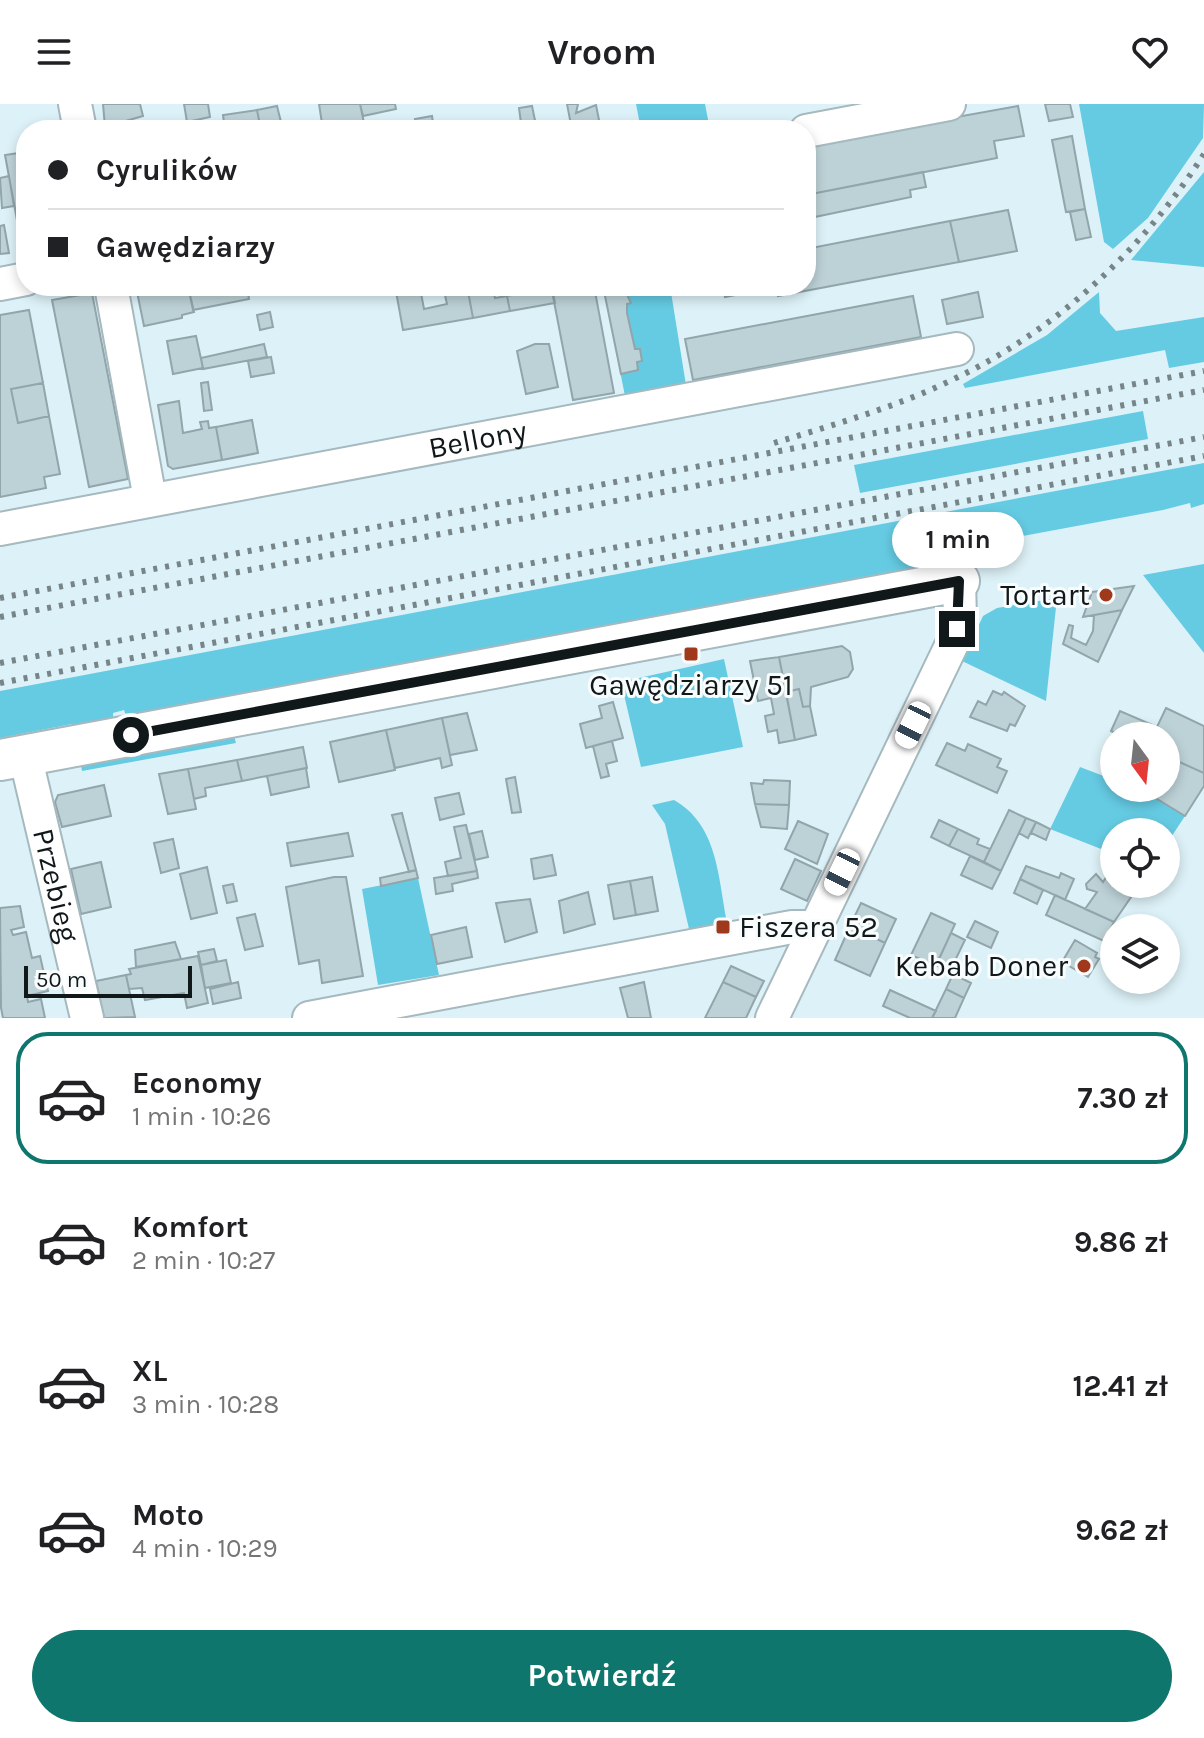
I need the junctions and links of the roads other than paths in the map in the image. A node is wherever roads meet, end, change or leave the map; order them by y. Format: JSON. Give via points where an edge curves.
{"nodes":[{"id":1,"x":932,"y":106,"type":"edge"},
{"id":2,"x":816,"y":129,"type":"edge"},
{"id":3,"x":113,"y":296,"type":"edge"},
{"id":4,"x":957,"y":349,"type":"dead end"},
{"id":5,"x":150,"y":499,"type":"junction"},
{"id":6,"x":0,"y":529,"type":"edge"},
{"id":7,"x":959,"y":581,"type":"joint"},
{"id":8,"x":12,"y":757,"type":"edge"},
{"id":9,"x":815,"y":927,"type":"junction"},
{"id":10,"x":87,"y":1018,"type":"edge"},
{"id":11,"x":309,"y":1018,"type":"edge"},
{"id":12,"x":772,"y":1018,"type":"edge"}],
"edges":[{"from":1,"to":2,"type":"street"},
{"from":3,"to":5,"type":"street"},
{"from":4,"to":5,"type":"street","name":"Bellony"},
{"from":5,"to":6,"type":"street","name":"Bellony"},
{"from":7,"to":8,"type":"main road"},
{"from":7,"to":9,"type":"street","via":[[960,619],[952,644]]},
{"from":8,"to":10,"type":"street","name":"Przebieg"},
{"from":9,"to":11,"type":"street","via":[[792,927]]},
{"from":9,"to":12,"type":"street"}]}
